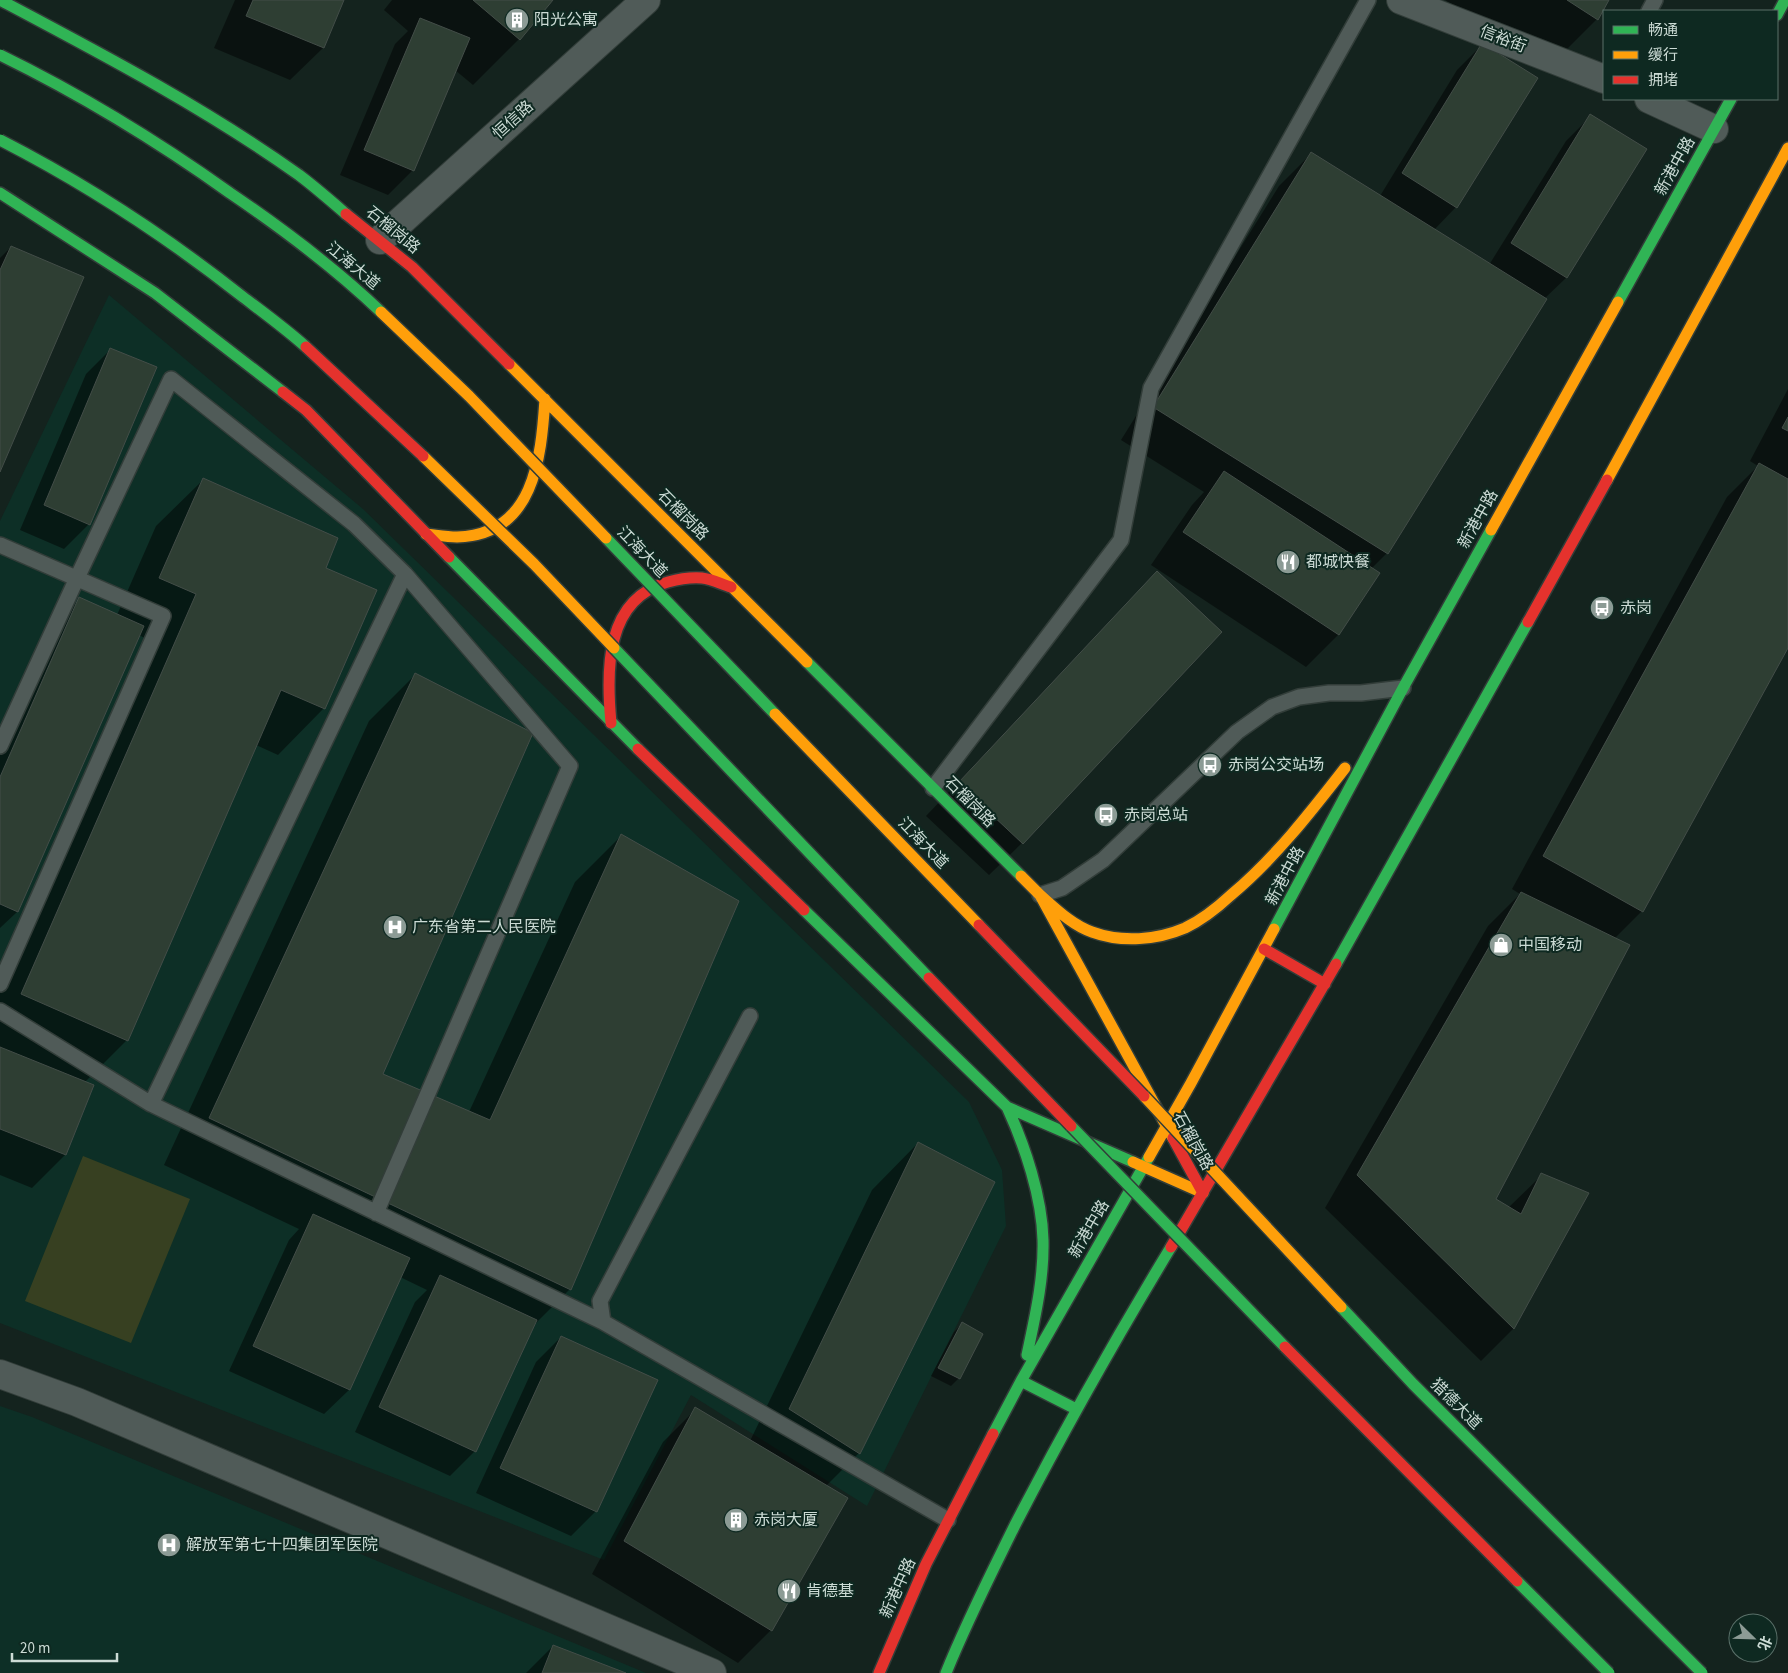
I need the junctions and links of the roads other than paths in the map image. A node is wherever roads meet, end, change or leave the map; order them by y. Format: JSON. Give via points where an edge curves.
{"nodes":[{"id":1,"x":0,"y":0,"type":"edge"},
{"id":2,"x":646,"y":0,"type":"edge"},
{"id":3,"x":1368,"y":0,"type":"edge"},
{"id":4,"x":1401,"y":0,"type":"edge"},
{"id":5,"x":1785,"y":0,"type":"edge"},
{"id":6,"x":29,"y":6,"type":"edge"},
{"id":7,"x":1778,"y":13,"type":"edge"},
{"id":8,"x":0,"y":55,"type":"edge"},
{"id":9,"x":1603,"y":79,"type":"edge"},
{"id":10,"x":1651,"y":100,"type":"edge"},
{"id":11,"x":1730,"y":100,"type":"edge"},
{"id":12,"x":1714,"y":129,"type":"junction"},
{"id":13,"x":0,"y":140,"type":"edge"},
{"id":14,"x":1788,"y":148,"type":"edge"},
{"id":15,"x":0,"y":193,"type":"edge"},
{"id":16,"x":380,"y":240,"type":"junction"},
{"id":17,"x":545,"y":399,"type":"junction"},
{"id":18,"x":426,"y":534,"type":"junction"},
{"id":19,"x":0,"y":545,"type":"edge"},
{"id":20,"x":405,"y":574,"type":"junction"},
{"id":21,"x":76,"y":578,"type":"junction"},
{"id":22,"x":733,"y":587,"type":"junction"},
{"id":23,"x":1403,"y":688,"type":"junction"},
{"id":24,"x":611,"y":723,"type":"junction"},
{"id":25,"x":0,"y":746,"type":"edge"},
{"id":26,"x":933,"y":788,"type":"junction"},
{"id":27,"x":1040,"y":895,"type":"junction"},
{"id":28,"x":1264,"y":949,"type":"junction"},
{"id":29,"x":0,"y":984,"type":"edge"},
{"id":30,"x":1325,"y":984,"type":"junction"},
{"id":31,"x":0,"y":1011,"type":"edge"},
{"id":32,"x":750,"y":1016,"type":"dead end"},
{"id":33,"x":151,"y":1104,"type":"junction"},
{"id":34,"x":1007,"y":1107,"type":"junction"},
{"id":35,"x":1167,"y":1126,"type":"junction"},
{"id":36,"x":1196,"y":1150,"type":"joint"},
{"id":37,"x":1144,"y":1166,"type":"junction"},
{"id":38,"x":1203,"y":1192,"type":"junction"},
{"id":39,"x":376,"y":1212,"type":"junction"},
{"id":40,"x":603,"y":1322,"type":"junction"},
{"id":41,"x":0,"y":1374,"type":"edge"},
{"id":42,"x":1021,"y":1381,"type":"junction"},
{"id":43,"x":1076,"y":1409,"type":"junction"},
{"id":44,"x":948,"y":1520,"type":"junction"},
{"id":45,"x":712,"y":1673,"type":"edge"},
{"id":46,"x":879,"y":1673,"type":"edge"},
{"id":47,"x":946,"y":1673,"type":"edge"},
{"id":48,"x":1609,"y":1673,"type":"edge"},
{"id":49,"x":1702,"y":1673,"type":"edge"}],
"edges":[{"from":1,"to":6,"type":"main road","name":"石榴岗路"},
{"from":2,"to":16,"type":"street","name":"恒信路"},
{"from":3,"to":26,"type":"lane","via":[[1151,388],[1121,540]]},
{"from":4,"to":9,"type":"street","name":"信裕街"},
{"from":5,"to":7,"type":"main road"},
{"from":6,"to":16,"type":"main road","name":"石榴岗路","via":[[217,120],[300,176]]},
{"from":8,"to":36,"type":"main road","name":"江海大道","bridge":true,"via":[[43,76],[169,150],[284,230],[370,301],[469,396]]},
{"from":10,"to":12,"type":"street"},
{"from":11,"to":12,"type":"main road","name":"新港中路"},
{"from":12,"to":23,"type":"main road","name":"新港中路"},
{"from":13,"to":48,"type":"main road","bridge":true,"via":[[123,210],[208,269],[295,337],[386,419],[534,564],[1225,1287]]},
{"from":14,"to":30,"type":"main road"},
{"from":15,"to":18,"type":"main road","via":[[155,293],[306,410]]},
{"from":16,"to":17,"type":"main road","name":"石榴岗路","via":[[412,267]]},
{"from":17,"to":18,"type":"main road","via":[[544,426],[530,488],[508,521],[486,531],[458,537]]},
{"from":17,"to":22,"type":"main road","name":"石榴岗路"},
{"from":18,"to":24,"type":"main road"},
{"from":19,"to":21,"type":"lane"},
{"from":20,"to":21,"type":"lane","via":[[354,524],[171,379]]},
{"from":20,"to":33,"type":"lane"},
{"from":20,"to":39,"type":"lane","via":[[570,766]]},
{"from":21,"to":25,"type":"lane"},
{"from":21,"to":29,"type":"lane","via":[[163,616]]},
{"from":22,"to":24,"type":"main road","via":[[700,577],[679,579],[647,589],[628,607],[618,625],[611,652],[608,697]]},
{"from":22,"to":26,"type":"main road","name":"石榴岗路"},
{"from":23,"to":27,"type":"lane","via":[[1298,697],[1272,707],[1237,732],[1103,860],[1062,888]]},
{"from":23,"to":27,"type":"main road","via":[[1313,811],[1262,869],[1216,909],[1185,928],[1151,938],[1118,938],[1092,932],[1066,919]]},
{"from":23,"to":28,"type":"main road","name":"新港中路"},
{"from":24,"to":34,"type":"main road"},
{"from":26,"to":27,"type":"main road","name":"石榴岗路"},
{"from":27,"to":35,"type":"main road","name":"石榴岗路"},
{"from":28,"to":30,"type":"main road"},
{"from":28,"to":35,"type":"main road","name":"新港中路"},
{"from":30,"to":38,"type":"main road"},
{"from":31,"to":33,"type":"lane"},
{"from":32,"to":40,"type":"lane","via":[[600,1301]]},
{"from":33,"to":39,"type":"lane"},
{"from":34,"to":37,"type":"main road"},
{"from":34,"to":42,"type":"main road","via":[[1027,1154],[1042,1218],[1044,1249]]},
{"from":35,"to":37,"type":"main road","name":"新港中路"},
{"from":35,"to":38,"type":"main road","name":"石榴岗路"},
{"from":36,"to":49,"type":"main road","name":"猎德大道","bridge":true,"via":[[1413,1384]]},
{"from":37,"to":38,"type":"main road"},
{"from":37,"to":42,"type":"main road","name":"新港中路"},
{"from":38,"to":43,"type":"main road"},
{"from":39,"to":40,"type":"lane"},
{"from":40,"to":44,"type":"lane"},
{"from":41,"to":45,"type":"street","via":[[78,1402]]},
{"from":42,"to":43,"type":"main road"},
{"from":42,"to":44,"type":"main road","name":"新港中路"},
{"from":43,"to":47,"type":"main road","via":[[1037,1480]]},
{"from":44,"to":46,"type":"main road","name":"新港中路"}]}
